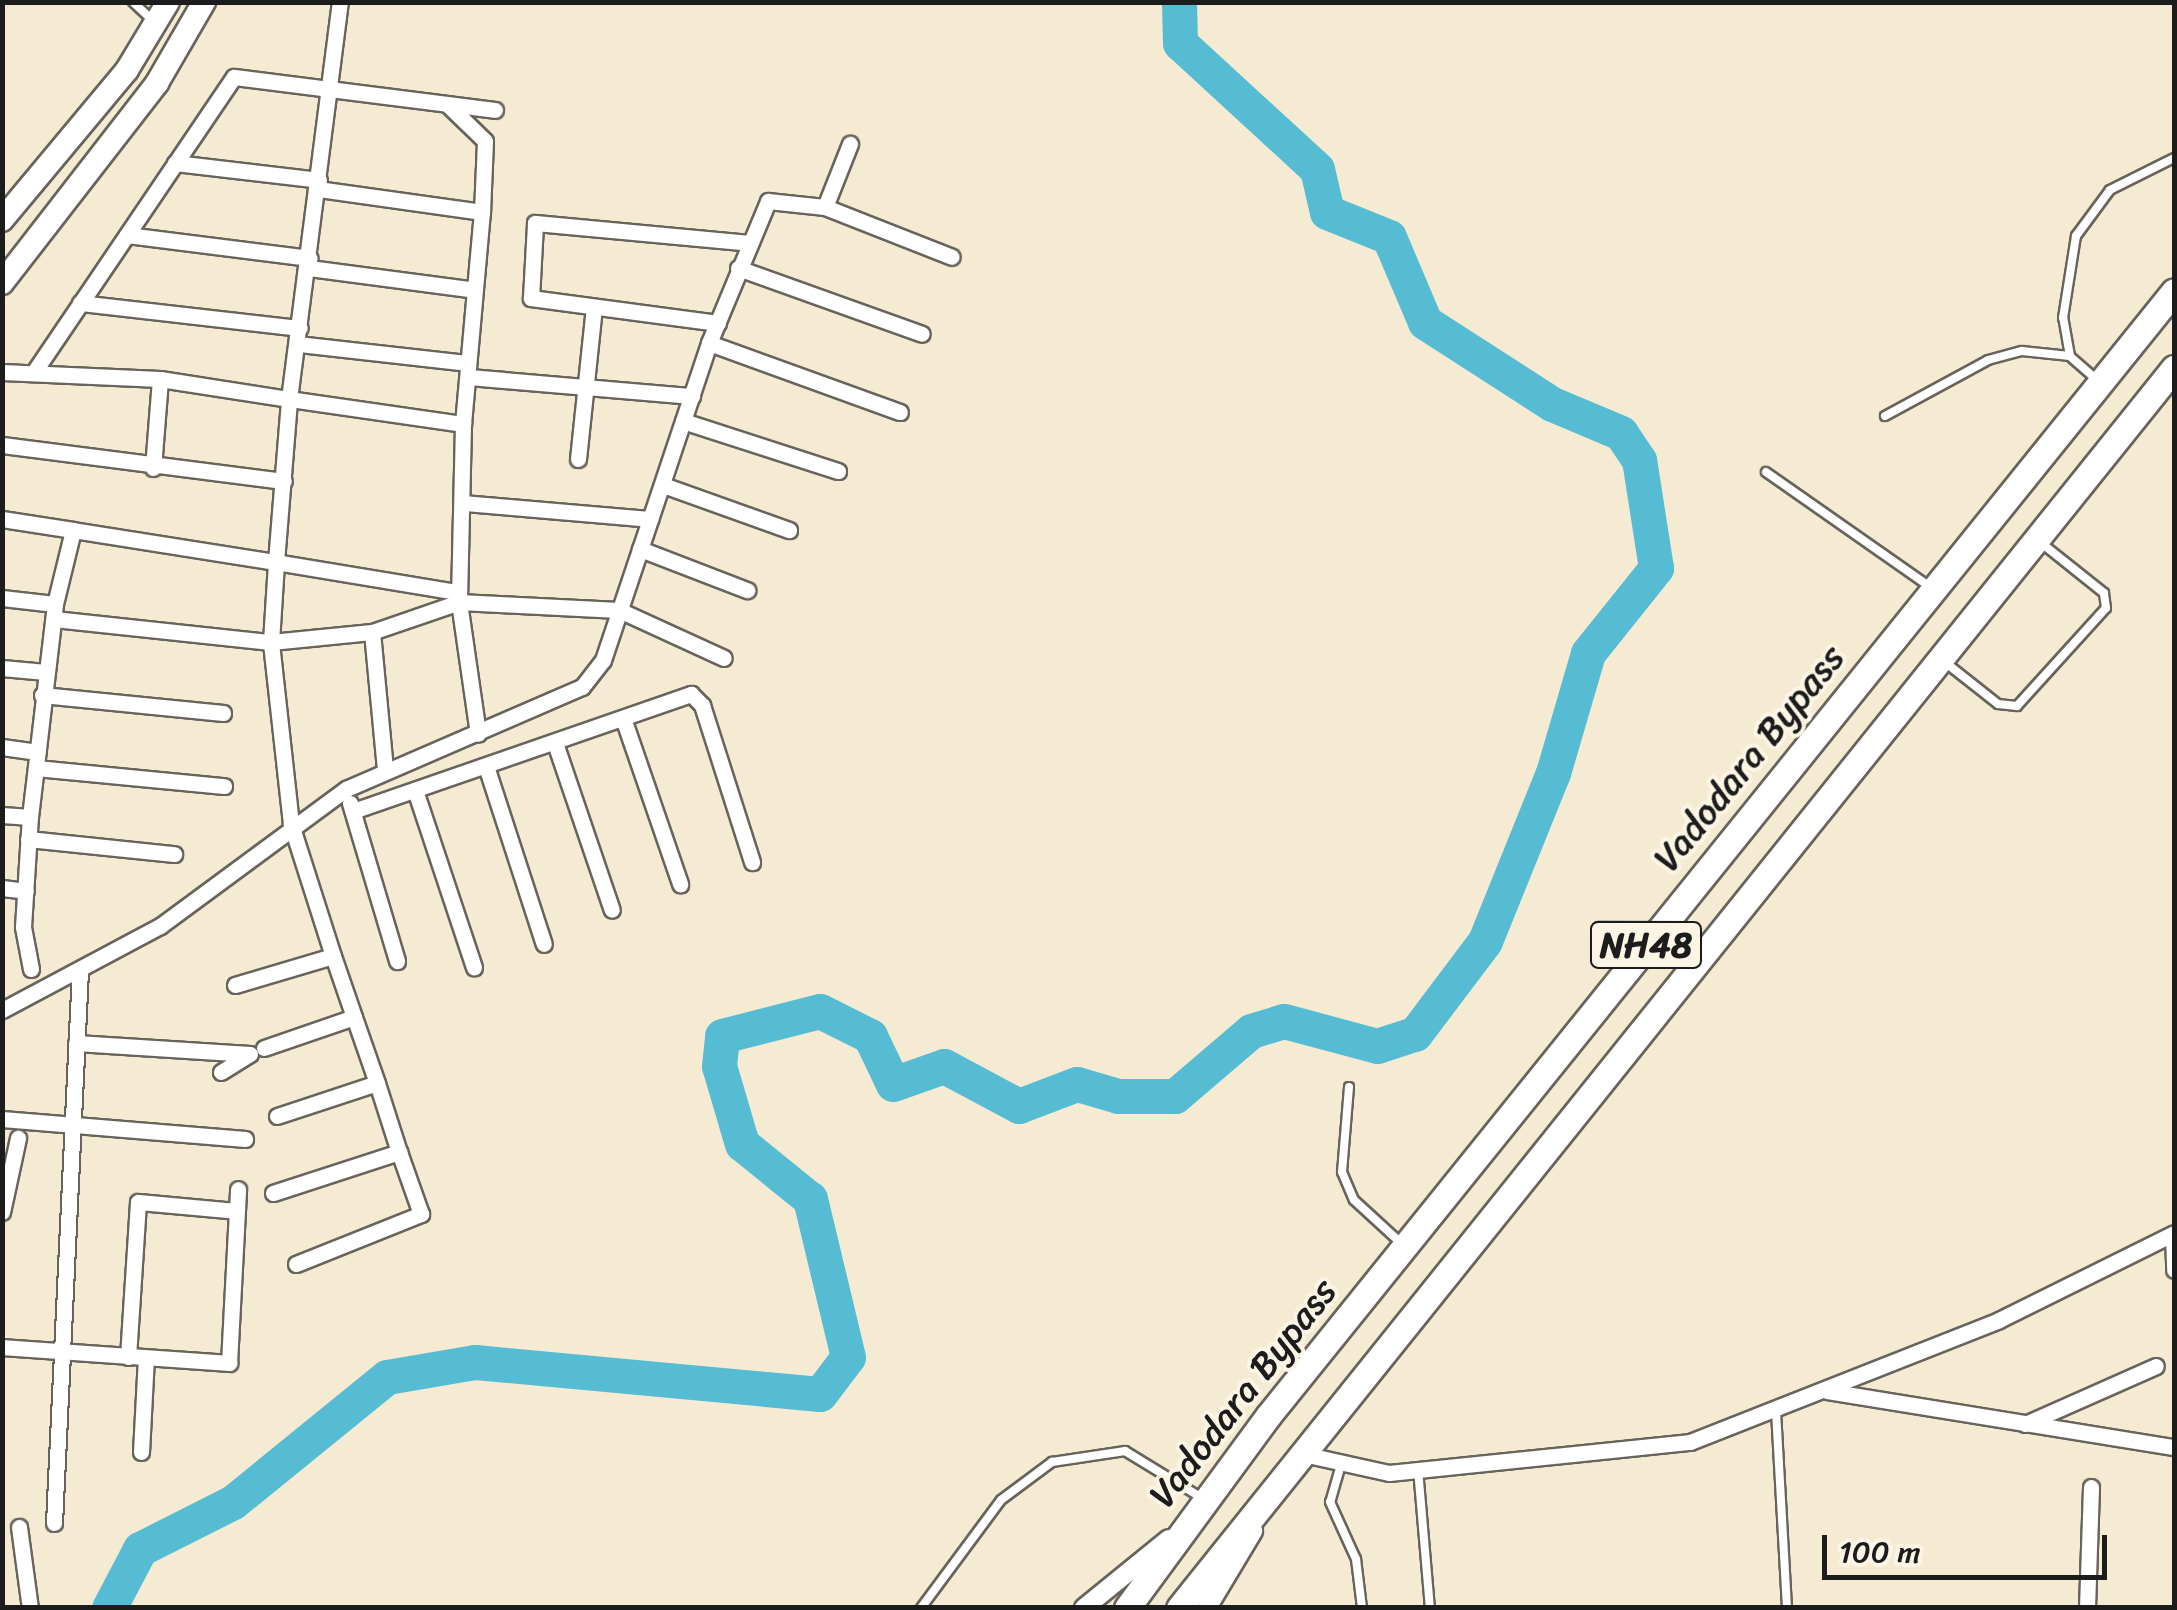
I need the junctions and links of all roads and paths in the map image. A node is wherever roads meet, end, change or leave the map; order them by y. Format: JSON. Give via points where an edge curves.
{"nodes":[{"id":1,"x":133,"y":2,"type":"edge"},
{"id":2,"x":168,"y":2,"type":"edge"},
{"id":3,"x":204,"y":2,"type":"edge"},
{"id":4,"x":340,"y":2,"type":"edge"},
{"id":5,"x":156,"y":24,"type":"junction"},
{"id":6,"x":330,"y":91,"type":"junction"},
{"id":7,"x":447,"y":104,"type":"junction"},
{"id":8,"x":495,"y":110,"type":"dead end"},
{"id":9,"x":850,"y":144,"type":"dead end"},
{"id":10,"x":2174,"y":158,"type":"edge"},
{"id":11,"x":174,"y":164,"type":"junction"},
{"id":12,"x":319,"y":184,"type":"junction"},
{"id":13,"x":825,"y":207,"type":"junction"},
{"id":14,"x":482,"y":212,"type":"junction"},
{"id":15,"x":2,"y":220,"type":"edge"},
{"id":16,"x":127,"y":235,"type":"junction"},
{"id":17,"x":750,"y":243,"type":"junction"},
{"id":18,"x":952,"y":258,"type":"dead end"},
{"id":19,"x":309,"y":263,"type":"junction"},
{"id":20,"x":738,"y":268,"type":"junction"},
{"id":21,"x":2,"y":284,"type":"edge"},
{"id":22,"x":475,"y":290,"type":"junction"},
{"id":23,"x":2174,"y":291,"type":"edge"},
{"id":24,"x":80,"y":303,"type":"junction"},
{"id":25,"x":594,"y":308,"type":"junction"},
{"id":26,"x":718,"y":323,"type":"junction"},
{"id":27,"x":922,"y":334,"type":"dead end"},
{"id":28,"x":299,"y":336,"type":"junction"},
{"id":29,"x":709,"y":342,"type":"junction"},
{"id":30,"x":2070,"y":356,"type":"junction"},
{"id":31,"x":2174,"y":368,"type":"edge"},
{"id":32,"x":469,"y":370,"type":"junction"},
{"id":33,"x":2,"y":372,"type":"edge"},
{"id":34,"x":34,"y":372,"type":"junction"},
{"id":35,"x":160,"y":379,"type":"junction"},
{"id":36,"x":2100,"y":382,"type":"junction"},
{"id":37,"x":586,"y":386,"type":"junction"},
{"id":38,"x":692,"y":396,"type":"junction"},
{"id":39,"x":289,"y":399,"type":"junction"},
{"id":40,"x":900,"y":412,"type":"dead end"},
{"id":41,"x":1885,"y":416,"type":"dead end"},
{"id":42,"x":683,"y":421,"type":"junction"},
{"id":43,"x":463,"y":424,"type":"junction"},
{"id":44,"x":2,"y":446,"type":"edge"},
{"id":45,"x":578,"y":459,"type":"dead end"},
{"id":46,"x":153,"y":468,"type":"junction"},
{"id":47,"x":838,"y":471,"type":"dead end"},
{"id":48,"x":1766,"y":472,"type":"dead end"},
{"id":49,"x":284,"y":481,"type":"junction"},
{"id":50,"x":663,"y":486,"type":"junction"},
{"id":51,"x":464,"y":503,"type":"junction"},
{"id":52,"x":2,"y":519,"type":"edge"},
{"id":53,"x":650,"y":519,"type":"junction"},
{"id":54,"x":73,"y":530,"type":"junction"},
{"id":55,"x":788,"y":530,"type":"dead end"},
{"id":56,"x":2036,"y":539,"type":"junction"},
{"id":57,"x":640,"y":550,"type":"junction"},
{"id":58,"x":276,"y":562,"type":"junction"},
{"id":59,"x":1934,"y":589,"type":"junction"},
{"id":60,"x":746,"y":590,"type":"dead end"},
{"id":61,"x":459,"y":597,"type":"junction"},
{"id":62,"x":2,"y":598,"type":"edge"},
{"id":63,"x":619,"y":610,"type":"junction"},
{"id":64,"x":54,"y":611,"type":"junction"},
{"id":65,"x":372,"y":632,"type":"junction"},
{"id":66,"x":272,"y":642,"type":"junction"},
{"id":67,"x":724,"y":658,"type":"dead end"},
{"id":68,"x":1939,"y":658,"type":"junction"},
{"id":69,"x":2,"y":668,"type":"edge"},
{"id":70,"x":46,"y":672,"type":"junction"},
{"id":71,"x":42,"y":695,"type":"junction"},
{"id":72,"x":223,"y":713,"type":"dead end"},
{"id":73,"x":623,"y":718,"type":"junction"},
{"id":74,"x":478,"y":734,"type":"junction"},
{"id":75,"x":555,"y":743,"type":"junction"},
{"id":76,"x":2,"y":748,"type":"edge"},
{"id":77,"x":37,"y":760,"type":"junction"},
{"id":78,"x":486,"y":766,"type":"junction"},
{"id":79,"x":385,"y":769,"type":"junction"},
{"id":80,"x":224,"y":786,"type":"dead end"},
{"id":81,"x":346,"y":789,"type":"junction"},
{"id":82,"x":415,"y":790,"type":"junction"},
{"id":83,"x":353,"y":811,"type":"junction"},
{"id":84,"x":2,"y":815,"type":"edge"},
{"id":85,"x":30,"y":818,"type":"junction"},
{"id":86,"x":292,"y":824,"type":"junction"},
{"id":87,"x":28,"y":839,"type":"junction"},
{"id":88,"x":174,"y":854,"type":"dead end"},
{"id":89,"x":752,"y":862,"type":"dead end"},
{"id":90,"x":680,"y":884,"type":"dead end"},
{"id":91,"x":2,"y":888,"type":"edge"},
{"id":92,"x":26,"y":891,"type":"junction"},
{"id":93,"x":612,"y":910,"type":"dead end"},
{"id":94,"x":544,"y":944,"type":"dead end"},
{"id":95,"x":333,"y":956,"type":"junction"},
{"id":96,"x":397,"y":961,"type":"dead end"},
{"id":97,"x":474,"y":967,"type":"dead end"},
{"id":98,"x":31,"y":969,"type":"dead end"},
{"id":99,"x":80,"y":970,"type":"junction"},
{"id":100,"x":235,"y":985,"type":"dead end"},
{"id":101,"x":2,"y":1010,"type":"edge"},
{"id":102,"x":354,"y":1017,"type":"junction"},
{"id":103,"x":76,"y":1043,"type":"junction"},
{"id":104,"x":264,"y":1048,"type":"dead end"},
{"id":105,"x":221,"y":1072,"type":"dead end"},
{"id":106,"x":377,"y":1083,"type":"junction"},
{"id":107,"x":1349,"y":1087,"type":"dead end"},
{"id":108,"x":277,"y":1116,"type":"dead end"},
{"id":109,"x":2,"y":1120,"type":"edge"},
{"id":110,"x":74,"y":1127,"type":"junction"},
{"id":111,"x":18,"y":1138,"type":"dead end"},
{"id":112,"x":245,"y":1139,"type":"dead end"},
{"id":113,"x":399,"y":1152,"type":"junction"},
{"id":114,"x":238,"y":1189,"type":"dead end"},
{"id":115,"x":273,"y":1193,"type":"dead end"},
{"id":116,"x":238,"y":1210,"type":"junction"},
{"id":117,"x":2,"y":1212,"type":"edge"},
{"id":118,"x":2174,"y":1234,"type":"edge"},
{"id":119,"x":1404,"y":1246,"type":"junction"},
{"id":120,"x":296,"y":1264,"type":"dead end"},
{"id":121,"x":2174,"y":1270,"type":"edge"},
{"id":122,"x":2,"y":1347,"type":"edge"},
{"id":123,"x":66,"y":1352,"type":"junction"},
{"id":124,"x":128,"y":1357,"type":"junction"},
{"id":125,"x":146,"y":1358,"type":"junction"},
{"id":126,"x":2156,"y":1366,"type":"dead end"},
{"id":127,"x":1827,"y":1390,"type":"junction"},
{"id":128,"x":1776,"y":1411,"type":"junction"},
{"id":129,"x":2025,"y":1424,"type":"junction"},
{"id":130,"x":2174,"y":1447,"type":"edge"},
{"id":131,"x":141,"y":1452,"type":"dead end"},
{"id":132,"x":1298,"y":1460,"type":"junction"},
{"id":133,"x":1340,"y":1468,"type":"junction"},
{"id":134,"x":1418,"y":1469,"type":"junction"},
{"id":135,"x":2091,"y":1488,"type":"dead end"},
{"id":136,"x":1199,"y":1510,"type":"junction"},
{"id":137,"x":54,"y":1523,"type":"dead end"},
{"id":138,"x":19,"y":1527,"type":"dead end"},
{"id":139,"x":30,"y":1608,"type":"edge"},
{"id":140,"x":921,"y":1608,"type":"edge"},
{"id":141,"x":1084,"y":1608,"type":"edge"},
{"id":142,"x":1127,"y":1608,"type":"edge"},
{"id":143,"x":1178,"y":1608,"type":"edge"},
{"id":144,"x":1207,"y":1608,"type":"edge"},
{"id":145,"x":1362,"y":1608,"type":"edge"},
{"id":146,"x":1430,"y":1608,"type":"edge"},
{"id":147,"x":1787,"y":1608,"type":"edge"},
{"id":148,"x":2087,"y":1608,"type":"edge"}],
"edges":[{"from":1,"to":5,"type":"lane"},
{"from":2,"to":5,"type":"main road"},
{"from":3,"to":21,"type":"main road","via":[[157,83]]},
{"from":4,"to":6,"type":"street"},
{"from":5,"to":15,"type":"main road"},
{"from":6,"to":7,"type":"street"},
{"from":6,"to":11,"type":"street","via":[[234,77]]},
{"from":6,"to":12,"type":"street"},
{"from":7,"to":8,"type":"street"},
{"from":7,"to":14,"type":"street","via":[[485,141]]},
{"from":9,"to":13,"type":"street"},
{"from":10,"to":30,"type":"lane","via":[[2110,190],[2076,236],[2064,284]]},
{"from":11,"to":12,"type":"street"},
{"from":11,"to":16,"type":"street"},
{"from":12,"to":14,"type":"street"},
{"from":12,"to":19,"type":"street"},
{"from":13,"to":17,"type":"street","via":[[774,198]]},
{"from":13,"to":18,"type":"street"},
{"from":14,"to":22,"type":"street"},
{"from":16,"to":19,"type":"street"},
{"from":16,"to":24,"type":"street"},
{"from":17,"to":20,"type":"street"},
{"from":17,"to":25,"type":"street","via":[[537,221],[530,297]]},
{"from":19,"to":22,"type":"street"},
{"from":19,"to":28,"type":"street"},
{"from":20,"to":26,"type":"street"},
{"from":20,"to":27,"type":"street"},
{"from":22,"to":32,"type":"street"},
{"from":23,"to":36,"type":"highway","name":"Vadodara Bypass","number":"NH48"},
{"from":24,"to":28,"type":"street"},
{"from":24,"to":34,"type":"street"},
{"from":25,"to":26,"type":"street"},
{"from":25,"to":37,"type":"street"},
{"from":26,"to":29,"type":"street"},
{"from":28,"to":32,"type":"street"},
{"from":28,"to":39,"type":"street"},
{"from":29,"to":38,"type":"street"},
{"from":29,"to":40,"type":"street"},
{"from":30,"to":36,"type":"lane"},
{"from":30,"to":41,"type":"lane","via":[[2022,351],[1988,360]]},
{"from":31,"to":56,"type":"highway","number":"NH48"},
{"from":32,"to":37,"type":"street"},
{"from":32,"to":43,"type":"street"},
{"from":33,"to":34,"type":"street"},
{"from":34,"to":35,"type":"street"},
{"from":35,"to":39,"type":"street"},
{"from":35,"to":46,"type":"street"},
{"from":36,"to":59,"type":"highway","name":"Vadodara Bypass","number":"NH48"},
{"from":37,"to":38,"type":"street"},
{"from":37,"to":45,"type":"street"},
{"from":38,"to":42,"type":"street"},
{"from":39,"to":43,"type":"street"},
{"from":39,"to":49,"type":"street"},
{"from":42,"to":47,"type":"street"},
{"from":42,"to":50,"type":"street"},
{"from":43,"to":51,"type":"street"},
{"from":44,"to":46,"type":"street"},
{"from":46,"to":49,"type":"street"},
{"from":48,"to":59,"type":"lane"},
{"from":49,"to":58,"type":"street"},
{"from":50,"to":53,"type":"street"},
{"from":50,"to":55,"type":"street"},
{"from":51,"to":53,"type":"street"},
{"from":51,"to":61,"type":"street"},
{"from":52,"to":54,"type":"street"},
{"from":53,"to":57,"type":"street"},
{"from":54,"to":58,"type":"street"},
{"from":54,"to":64,"type":"street"},
{"from":56,"to":68,"type":"highway","number":"NH48"},
{"from":56,"to":68,"type":"lane","via":[[2104,593],[2106,608],[2017,706],[1998,704]]},
{"from":57,"to":60,"type":"street"},
{"from":57,"to":63,"type":"street"},
{"from":58,"to":61,"type":"street"},
{"from":58,"to":66,"type":"street"},
{"from":59,"to":119,"type":"highway","name":"Vadodara Bypass","number":"NH48"},
{"from":61,"to":63,"type":"street"},
{"from":61,"to":65,"type":"street"},
{"from":61,"to":74,"type":"street"},
{"from":62,"to":64,"type":"street"},
{"from":63,"to":67,"type":"street"},
{"from":63,"to":74,"type":"street","via":[[603,660],[582,687]]},
{"from":64,"to":66,"type":"street"},
{"from":64,"to":70,"type":"street"},
{"from":65,"to":66,"type":"street"},
{"from":65,"to":79,"type":"street"},
{"from":66,"to":86,"type":"street"},
{"from":68,"to":132,"type":"highway","number":"NH48"},
{"from":69,"to":70,"type":"street"},
{"from":70,"to":71,"type":"street"},
{"from":71,"to":72,"type":"street"},
{"from":71,"to":77,"type":"street"},
{"from":73,"to":75,"type":"street"},
{"from":73,"to":89,"type":"street","via":[[696,696]]},
{"from":73,"to":90,"type":"street"},
{"from":74,"to":79,"type":"street"},
{"from":75,"to":78,"type":"street"},
{"from":75,"to":93,"type":"street"},
{"from":76,"to":77,"type":"street"},
{"from":77,"to":80,"type":"street"},
{"from":77,"to":85,"type":"street"},
{"from":78,"to":82,"type":"street"},
{"from":78,"to":94,"type":"street"},
{"from":79,"to":81,"type":"street"},
{"from":81,"to":83,"type":"street"},
{"from":81,"to":86,"type":"street"},
{"from":82,"to":83,"type":"street"},
{"from":82,"to":97,"type":"street"},
{"from":83,"to":96,"type":"street"},
{"from":84,"to":85,"type":"street"},
{"from":85,"to":87,"type":"street"},
{"from":86,"to":95,"type":"street"},
{"from":86,"to":99,"type":"street","via":[[160,926]]},
{"from":87,"to":88,"type":"street"},
{"from":87,"to":92,"type":"street"},
{"from":91,"to":92,"type":"street"},
{"from":92,"to":98,"type":"street"},
{"from":95,"to":100,"type":"street"},
{"from":95,"to":102,"type":"street"},
{"from":99,"to":101,"type":"street"},
{"from":99,"to":103,"type":"street"},
{"from":102,"to":104,"type":"street"},
{"from":102,"to":106,"type":"street"},
{"from":103,"to":105,"type":"street","via":[[250,1054]]},
{"from":103,"to":110,"type":"street"},
{"from":106,"to":108,"type":"street"},
{"from":106,"to":113,"type":"street"},
{"from":107,"to":119,"type":"lane","via":[[1342,1172],[1354,1200]]},
{"from":109,"to":110,"type":"street"},
{"from":110,"to":112,"type":"street"},
{"from":110,"to":123,"type":"street"},
{"from":111,"to":117,"type":"street"},
{"from":113,"to":115,"type":"street"},
{"from":113,"to":120,"type":"street","via":[[421,1214]]},
{"from":114,"to":116,"type":"street"},
{"from":116,"to":124,"type":"street","via":[[138,1202]]},
{"from":116,"to":125,"type":"street","via":[[232,1360]]},
{"from":118,"to":121,"type":"street"},
{"from":118,"to":127,"type":"street"},
{"from":119,"to":136,"type":"highway","name":"Vadodara Bypass","number":"NH48"},
{"from":122,"to":123,"type":"street"},
{"from":123,"to":124,"type":"street"},
{"from":123,"to":137,"type":"street"},
{"from":124,"to":125,"type":"street"},
{"from":125,"to":131,"type":"street"},
{"from":126,"to":129,"type":"street"},
{"from":127,"to":128,"type":"street"},
{"from":127,"to":129,"type":"street"},
{"from":128,"to":134,"type":"street","via":[[1657,1448]]},
{"from":128,"to":147,"type":"lane"},
{"from":129,"to":130,"type":"street"},
{"from":132,"to":133,"type":"street"},
{"from":132,"to":143,"type":"highway","number":"NH48"},
{"from":132,"to":144,"type":"street"},
{"from":133,"to":134,"type":"street"},
{"from":133,"to":145,"type":"lane","via":[[1330,1502],[1356,1559]]},
{"from":134,"to":146,"type":"lane"},
{"from":135,"to":148,"type":"street"},
{"from":136,"to":140,"type":"lane","via":[[1125,1452],[1077,1452],[1001,1500]]},
{"from":136,"to":141,"type":"street"},
{"from":136,"to":142,"type":"highway","name":"Vadodara Bypass","number":"NH48"},
{"from":138,"to":139,"type":"street"}]}
